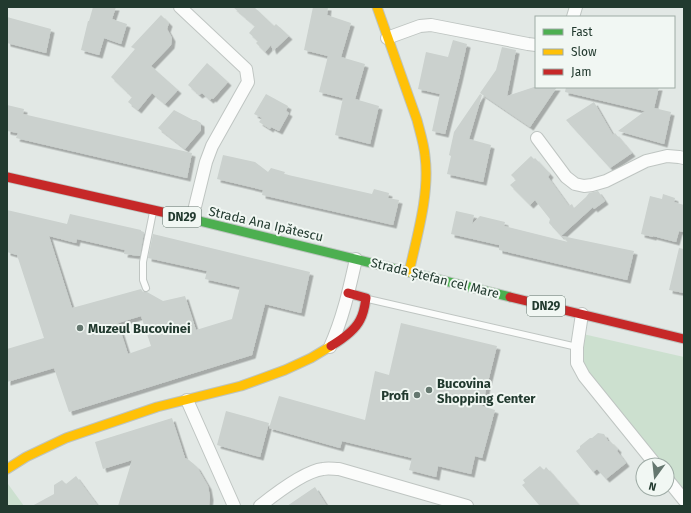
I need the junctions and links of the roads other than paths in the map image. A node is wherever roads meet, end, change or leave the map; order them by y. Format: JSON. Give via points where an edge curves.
{"nodes":[{"id":1,"x":180,"y":7,"type":"edge"},
{"id":2,"x":377,"y":7,"type":"edge"},
{"id":3,"x":387,"y":38,"type":"junction"},
{"id":4,"x":535,"y":45,"type":"edge"},
{"id":5,"x":537,"y":138,"type":"dead end"},
{"id":6,"x":684,"y":158,"type":"edge"},
{"id":7,"x":7,"y":177,"type":"edge"},
{"id":8,"x":154,"y":210,"type":"junction"},
{"id":9,"x":192,"y":219,"type":"junction"},
{"id":10,"x":356,"y":259,"type":"junction"},
{"id":11,"x":409,"y":272,"type":"junction"},
{"id":12,"x":146,"y":288,"type":"dead end"},
{"id":13,"x":348,"y":294,"type":"junction"},
{"id":14,"x":366,"y":298,"type":"junction"},
{"id":15,"x":582,"y":314,"type":"junction"},
{"id":16,"x":684,"y":338,"type":"edge"},
{"id":17,"x":577,"y":347,"type":"junction"},
{"id":18,"x":329,"y":348,"type":"junction"},
{"id":19,"x":187,"y":400,"type":"junction"},
{"id":20,"x":650,"y":457,"type":"edge"},
{"id":21,"x":7,"y":469,"type":"edge"},
{"id":22,"x":675,"y":489,"type":"edge"},
{"id":23,"x":684,"y":500,"type":"edge"},
{"id":24,"x":234,"y":506,"type":"edge"},
{"id":25,"x":260,"y":506,"type":"edge"},
{"id":26,"x":467,"y":506,"type":"edge"}],
"edges":[{"from":1,"to":9,"type":"street","via":[[246,69],[248,82],[212,146]]},
{"from":2,"to":3,"type":"street"},
{"from":3,"to":4,"type":"street","via":[[420,26],[431,25]]},
{"from":3,"to":11,"type":"street","via":[[424,145],[426,166],[424,199]]},
{"from":5,"to":6,"type":"street","via":[[566,177],[575,184],[584,186],[606,181],[646,161],[667,156]]},
{"from":7,"to":8,"type":"street","name":"Strada Ana Ipătescu","number":"DN29"},
{"from":8,"to":9,"type":"street","name":"Strada Ana Ipătescu","number":"DN29"},
{"from":8,"to":12,"type":"lane","via":[[143,262],[143,280]]},
{"from":9,"to":10,"type":"street","name":"Strada Ana Ipătescu","number":"DN29"},
{"from":10,"to":11,"type":"street","name":"Strada Ștefan cel Mare","number":"DN29"},
{"from":10,"to":13,"type":"street","name":"Strada Ștefan cel Mare"},
{"from":11,"to":15,"type":"street","name":"Strada Ștefan cel Mare","number":"DN29"},
{"from":13,"to":14,"type":"street"},
{"from":13,"to":18,"type":"street","name":"Strada Ștefan cel Mare","via":[[340,323]]},
{"from":14,"to":17,"type":"lane"},
{"from":14,"to":18,"type":"street","via":[[360,321],[346,336]]},
{"from":15,"to":16,"type":"street","name":"Strada Ștefan cel Mare","number":"DN29"},
{"from":15,"to":17,"type":"street"},
{"from":17,"to":20,"type":"street","via":[[577,363],[584,376]]},
{"from":18,"to":19,"type":"street","via":[[285,370],[241,386]]},
{"from":19,"to":21,"type":"street","via":[[157,407],[66,438]]},
{"from":19,"to":24,"type":"street"},
{"from":22,"to":23,"type":"street"},
{"from":25,"to":26,"type":"street","via":[[276,493],[310,473],[324,469],[339,469]]}]}
